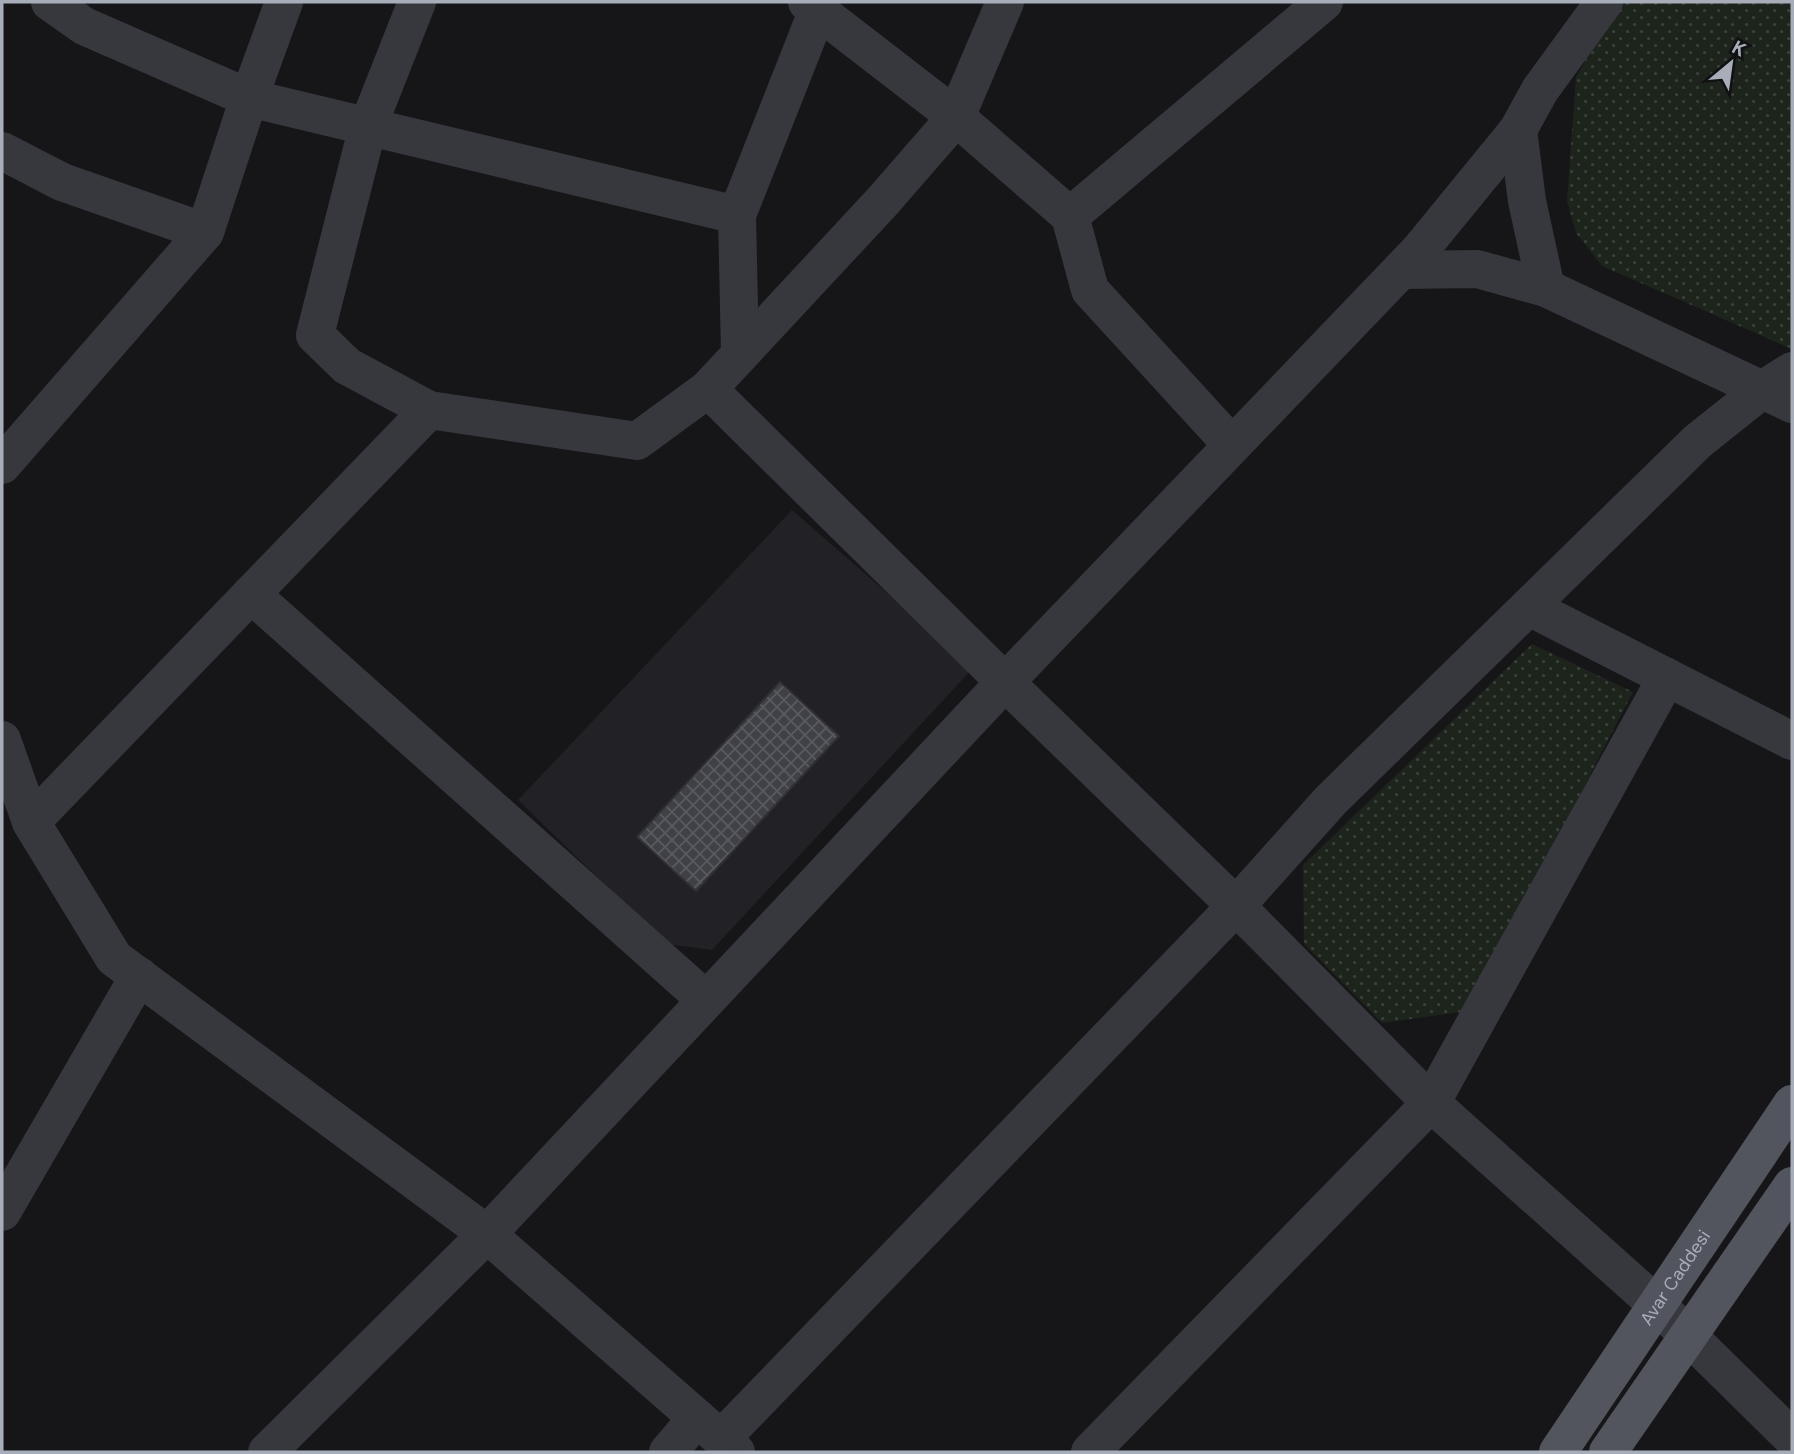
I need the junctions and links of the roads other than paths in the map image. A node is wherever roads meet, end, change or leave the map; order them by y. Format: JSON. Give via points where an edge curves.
{"nodes":[{"id":1,"x":50,"y":2,"type":"edge"},
{"id":2,"x":285,"y":2,"type":"edge"},
{"id":3,"x":417,"y":2,"type":"edge"},
{"id":4,"x":1005,"y":2,"type":"edge"},
{"id":5,"x":1321,"y":3,"type":"edge"},
{"id":6,"x":815,"y":4,"type":"edge"},
{"id":7,"x":1587,"y":7,"type":"edge"},
{"id":8,"x":249,"y":98,"type":"junction"},
{"id":9,"x":956,"y":117,"type":"junction"},
{"id":10,"x":368,"y":126,"type":"junction"},
{"id":11,"x":1518,"y":130,"type":"junction"},
{"id":12,"x":2,"y":151,"type":"edge"},
{"id":13,"x":737,"y":215,"type":"junction"},
{"id":14,"x":1070,"y":216,"type":"junction"},
{"id":15,"x":205,"y":232,"type":"junction"},
{"id":16,"x":1401,"y":270,"type":"junction"},
{"id":17,"x":1546,"y":288,"type":"junction"},
{"id":18,"x":740,"y":354,"type":"junction"},
{"id":19,"x":708,"y":389,"type":"junction"},
{"id":20,"x":1782,"y":389,"type":"edge"},
{"id":21,"x":429,"y":410,"type":"junction"},
{"id":22,"x":1232,"y":445,"type":"junction"},
{"id":23,"x":2,"y":465,"type":"edge"},
{"id":24,"x":251,"y":594,"type":"junction"},
{"id":25,"x":1528,"y":607,"type":"junction"},
{"id":26,"x":1667,"y":677,"type":"junction"},
{"id":27,"x":1005,"y":682,"type":"junction"},
{"id":28,"x":2,"y":740,"type":"edge"},
{"id":29,"x":1792,"y":741,"type":"edge"},
{"id":30,"x":31,"y":822,"type":"junction"},
{"id":31,"x":1237,"y":906,"type":"junction"},
{"id":32,"x":139,"y":976,"type":"junction"},
{"id":33,"x":706,"y":1000,"type":"junction"},
{"id":34,"x":1431,"y":1103,"type":"junction"},
{"id":35,"x":1792,"y":1104,"type":"edge"},
{"id":36,"x":1792,"y":1186,"type":"edge"},
{"id":37,"x":2,"y":1212,"type":"edge"},
{"id":38,"x":487,"y":1234,"type":"junction"},
{"id":39,"x":1657,"y":1305,"type":"junction"},
{"id":40,"x":1688,"y":1336,"type":"junction"},
{"id":41,"x":718,"y":1436,"type":"edge"},
{"id":42,"x":1792,"y":1438,"type":"edge"},
{"id":43,"x":267,"y":1452,"type":"edge"},
{"id":44,"x":668,"y":1452,"type":"edge"},
{"id":45,"x":1091,"y":1452,"type":"edge"},
{"id":46,"x":1558,"y":1452,"type":"edge"},
{"id":47,"x":1608,"y":1452,"type":"edge"}],
"edges":[{"from":1,"to":8,"type":"street","via":[[84,26]]},
{"from":2,"to":8,"type":"street"},
{"from":3,"to":10,"type":"street"},
{"from":4,"to":9,"type":"street"},
{"from":5,"to":14,"type":"street"},
{"from":6,"to":9,"type":"street"},
{"from":6,"to":13,"type":"street"},
{"from":7,"to":11,"type":"street"},
{"from":8,"to":10,"type":"street"},
{"from":8,"to":15,"type":"street"},
{"from":9,"to":14,"type":"street"},
{"from":9,"to":18,"type":"street"},
{"from":10,"to":13,"type":"street"},
{"from":10,"to":21,"type":"street","via":[[315,335],[347,366]]},
{"from":11,"to":16,"type":"street"},
{"from":11,"to":17,"type":"street","via":[[1527,201]]},
{"from":12,"to":15,"type":"street","via":[[62,182]]},
{"from":13,"to":18,"type":"street"},
{"from":14,"to":22,"type":"street","via":[[1090,290]]},
{"from":15,"to":23,"type":"street"},
{"from":16,"to":17,"type":"street","via":[[1477,269]]},
{"from":16,"to":22,"type":"street"},
{"from":17,"to":20,"type":"street"},
{"from":18,"to":19,"type":"street"},
{"from":19,"to":21,"type":"street","via":[[637,442]]},
{"from":19,"to":27,"type":"street"},
{"from":20,"to":25,"type":"street","via":[[1698,441]]},
{"from":21,"to":24,"type":"street"},
{"from":22,"to":27,"type":"street"},
{"from":24,"to":30,"type":"street"},
{"from":24,"to":33,"type":"street"},
{"from":25,"to":26,"type":"street"},
{"from":25,"to":31,"type":"street","via":[[1331,800]]},
{"from":26,"to":29,"type":"street"},
{"from":26,"to":34,"type":"street"},
{"from":27,"to":31,"type":"street"},
{"from":27,"to":33,"type":"street"},
{"from":28,"to":30,"type":"street"},
{"from":30,"to":32,"type":"street","via":[[114,958]]},
{"from":31,"to":34,"type":"street"},
{"from":31,"to":41,"type":"street"},
{"from":32,"to":37,"type":"street"},
{"from":32,"to":38,"type":"street"},
{"from":33,"to":38,"type":"street"},
{"from":34,"to":39,"type":"street"},
{"from":34,"to":45,"type":"street"},
{"from":35,"to":39,"type":"main road","name":"Avar Caddesi"},
{"from":36,"to":40,"type":"main road"},
{"from":38,"to":41,"type":"street"},
{"from":38,"to":43,"type":"street"},
{"from":39,"to":40,"type":"street"},
{"from":39,"to":46,"type":"main road","name":"Avar Caddesi"},
{"from":40,"to":42,"type":"street"},
{"from":40,"to":47,"type":"main road"},
{"from":41,"to":44,"type":"street"}]}
